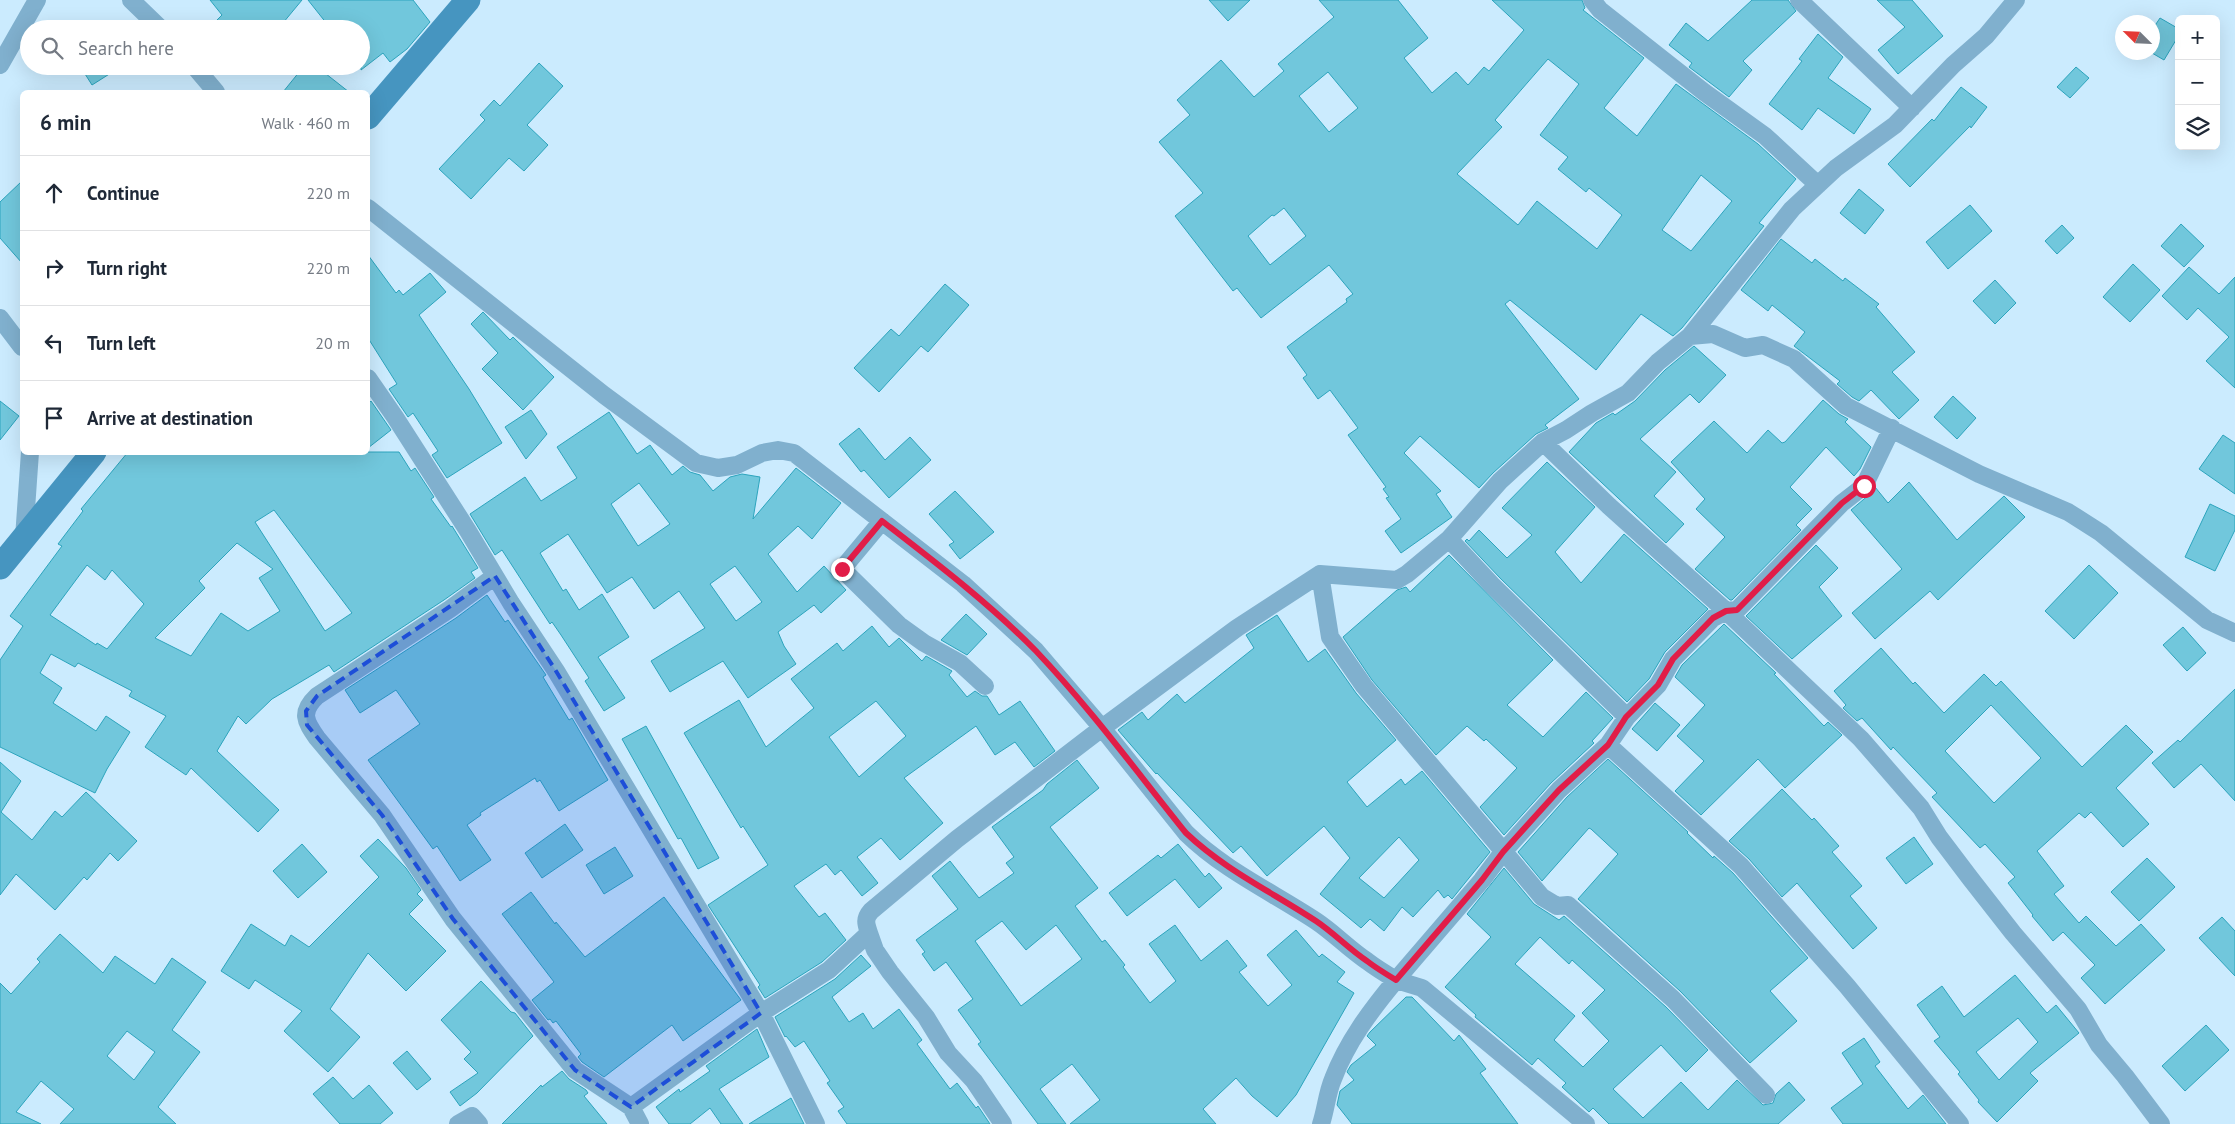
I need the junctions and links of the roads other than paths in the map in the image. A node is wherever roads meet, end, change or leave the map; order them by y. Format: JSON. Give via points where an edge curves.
{"nodes":[{"id":1,"x":37,"y":0,"type":"edge"},
{"id":2,"x":131,"y":0,"type":"edge"},
{"id":3,"x":468,"y":0,"type":"edge"},
{"id":4,"x":1592,"y":0,"type":"edge"},
{"id":5,"x":1799,"y":0,"type":"edge"},
{"id":6,"x":2016,"y":0,"type":"edge"},
{"id":7,"x":26,"y":20,"type":"edge"},
{"id":8,"x":152,"y":20,"type":"edge"},
{"id":9,"x":20,"y":30,"type":"edge"},
{"id":10,"x":0,"y":65,"type":"edge"},
{"id":11,"x":202,"y":75,"type":"edge"},
{"id":12,"x":214,"y":90,"type":"edge"},
{"id":13,"x":1912,"y":108,"type":"junction"},
{"id":14,"x":370,"y":115,"type":"edge"},
{"id":15,"x":1818,"y":185,"type":"junction"},
{"id":16,"x":370,"y":210,"type":"edge"},
{"id":17,"x":0,"y":318,"type":"edge"},
{"id":18,"x":1690,"y":336,"type":"junction"},
{"id":19,"x":20,"y":344,"type":"edge"},
{"id":20,"x":370,"y":381,"type":"edge"},
{"id":21,"x":1892,"y":428,"type":"junction"},
{"id":22,"x":1543,"y":442,"type":"junction"},
{"id":23,"x":30,"y":455,"type":"edge"},
{"id":24,"x":92,"y":455,"type":"edge"},
{"id":25,"x":882,"y":521,"type":"junction"},
{"id":26,"x":24,"y":539,"type":"junction"},
{"id":27,"x":1449,"y":539,"type":"junction"},
{"id":28,"x":0,"y":567,"type":"edge"},
{"id":29,"x":1320,"y":574,"type":"junction"},
{"id":30,"x":495,"y":576,"type":"junction"},
{"id":31,"x":1726,"y":611,"type":"junction"},
{"id":32,"x":2235,"y":633,"type":"edge"},
{"id":33,"x":985,"y":686,"type":"dead end"},
{"id":34,"x":1626,"y":717,"type":"junction"},
{"id":35,"x":1102,"y":728,"type":"junction"},
{"id":36,"x":1608,"y":745,"type":"junction"},
{"id":37,"x":1503,"y":852,"type":"junction"},
{"id":38,"x":869,"y":933,"type":"junction"},
{"id":39,"x":1396,"y":980,"type":"junction"},
{"id":40,"x":761,"y":1013,"type":"junction"},
{"id":41,"x":1766,"y":1096,"type":"dead end"},
{"id":42,"x":631,"y":1107,"type":"junction"},
{"id":43,"x":458,"y":1124,"type":"edge"},
{"id":44,"x":479,"y":1124,"type":"edge"},
{"id":45,"x":640,"y":1124,"type":"edge"},
{"id":46,"x":816,"y":1124,"type":"edge"},
{"id":47,"x":1003,"y":1124,"type":"edge"},
{"id":48,"x":1322,"y":1124,"type":"edge"},
{"id":49,"x":1586,"y":1124,"type":"edge"},
{"id":50,"x":1960,"y":1124,"type":"edge"},
{"id":51,"x":2161,"y":1124,"type":"edge"}],
"edges":[{"from":1,"to":7,"type":"street"},
{"from":2,"to":8,"type":"street"},
{"from":3,"to":14,"type":"street"},
{"from":4,"to":15,"type":"street","via":[[1600,10],[1764,136]]},
{"from":5,"to":13,"type":"street"},
{"from":6,"to":13,"type":"street","via":[[1986,36]]},
{"from":9,"to":10,"type":"street"},
{"from":11,"to":12,"type":"street"},
{"from":13,"to":15,"type":"street"},
{"from":15,"to":18,"type":"street","via":[[1792,209]]},
{"from":16,"to":25,"type":"street","via":[[604,395],[696,463],[718,468],[737,465],[762,453],[778,450],[794,453]]},
{"from":17,"to":19,"type":"street"},
{"from":18,"to":21,"type":"street","via":[[1712,334],[1745,348],[1763,345],[1794,358],[1846,406]]},
{"from":18,"to":22,"type":"street","via":[[1658,362],[1628,393]]},
{"from":20,"to":30,"type":"street"},
{"from":21,"to":31,"type":"street","via":[[1864,486],[1842,503],[1737,610]]},
{"from":21,"to":32,"type":"street","via":[[1971,470],[2068,512],[2101,533],[2207,620]]},
{"from":22,"to":27,"type":"street","via":[[1500,481]]},
{"from":22,"to":31,"type":"street"},
{"from":23,"to":26,"type":"street"},
{"from":24,"to":26,"type":"street"},
{"from":25,"to":33,"type":"street","via":[[842,569],[899,625],[960,663]]},
{"from":25,"to":35,"type":"street","via":[[963,584],[1036,651]]},
{"from":26,"to":28,"type":"street"},
{"from":27,"to":29,"type":"street","via":[[1397,580]]},
{"from":27,"to":34,"type":"street"},
{"from":29,"to":35,"type":"street","via":[[1237,628]]},
{"from":29,"to":37,"type":"street","via":[[1330,637],[1364,686]]},
{"from":30,"to":40,"type":"street","via":[[568,690]]},
{"from":30,"to":42,"type":"street","via":[[317,696],[310,703],[305,717],[317,738],[382,816],[453,920],[576,1070]]},
{"from":31,"to":34,"type":"street","via":[[1713,618],[1673,659],[1658,685]]},
{"from":31,"to":51,"type":"street","via":[[1861,739],[1921,808],[1970,878],[2078,1009],[2099,1045]]},
{"from":34,"to":36,"type":"street"},
{"from":35,"to":38,"type":"street","via":[[957,839],[871,911],[866,916]]},
{"from":35,"to":39,"type":"street","via":[[1186,833],[1202,848],[1219,862],[1319,923],[1367,962]]},
{"from":36,"to":37,"type":"street","via":[[1559,790]]},
{"from":36,"to":50,"type":"street","via":[[1742,866],[1847,986]]},
{"from":37,"to":39,"type":"street"},
{"from":37,"to":41,"type":"street","via":[[1542,897],[1557,906],[1568,905],[1673,999]]},
{"from":38,"to":40,"type":"street","via":[[829,970]]},
{"from":38,"to":47,"type":"street","via":[[875,950],[890,972],[926,1016],[948,1053],[974,1081]]},
{"from":39,"to":48,"type":"street","via":[[1348,1046],[1332,1080]]},
{"from":39,"to":49,"type":"street","via":[[1422,988]]},
{"from":40,"to":42,"type":"street"},
{"from":40,"to":46,"type":"street"},
{"from":42,"to":45,"type":"street"},
{"from":43,"to":44,"type":"street","via":[[472,1116]]}]}
